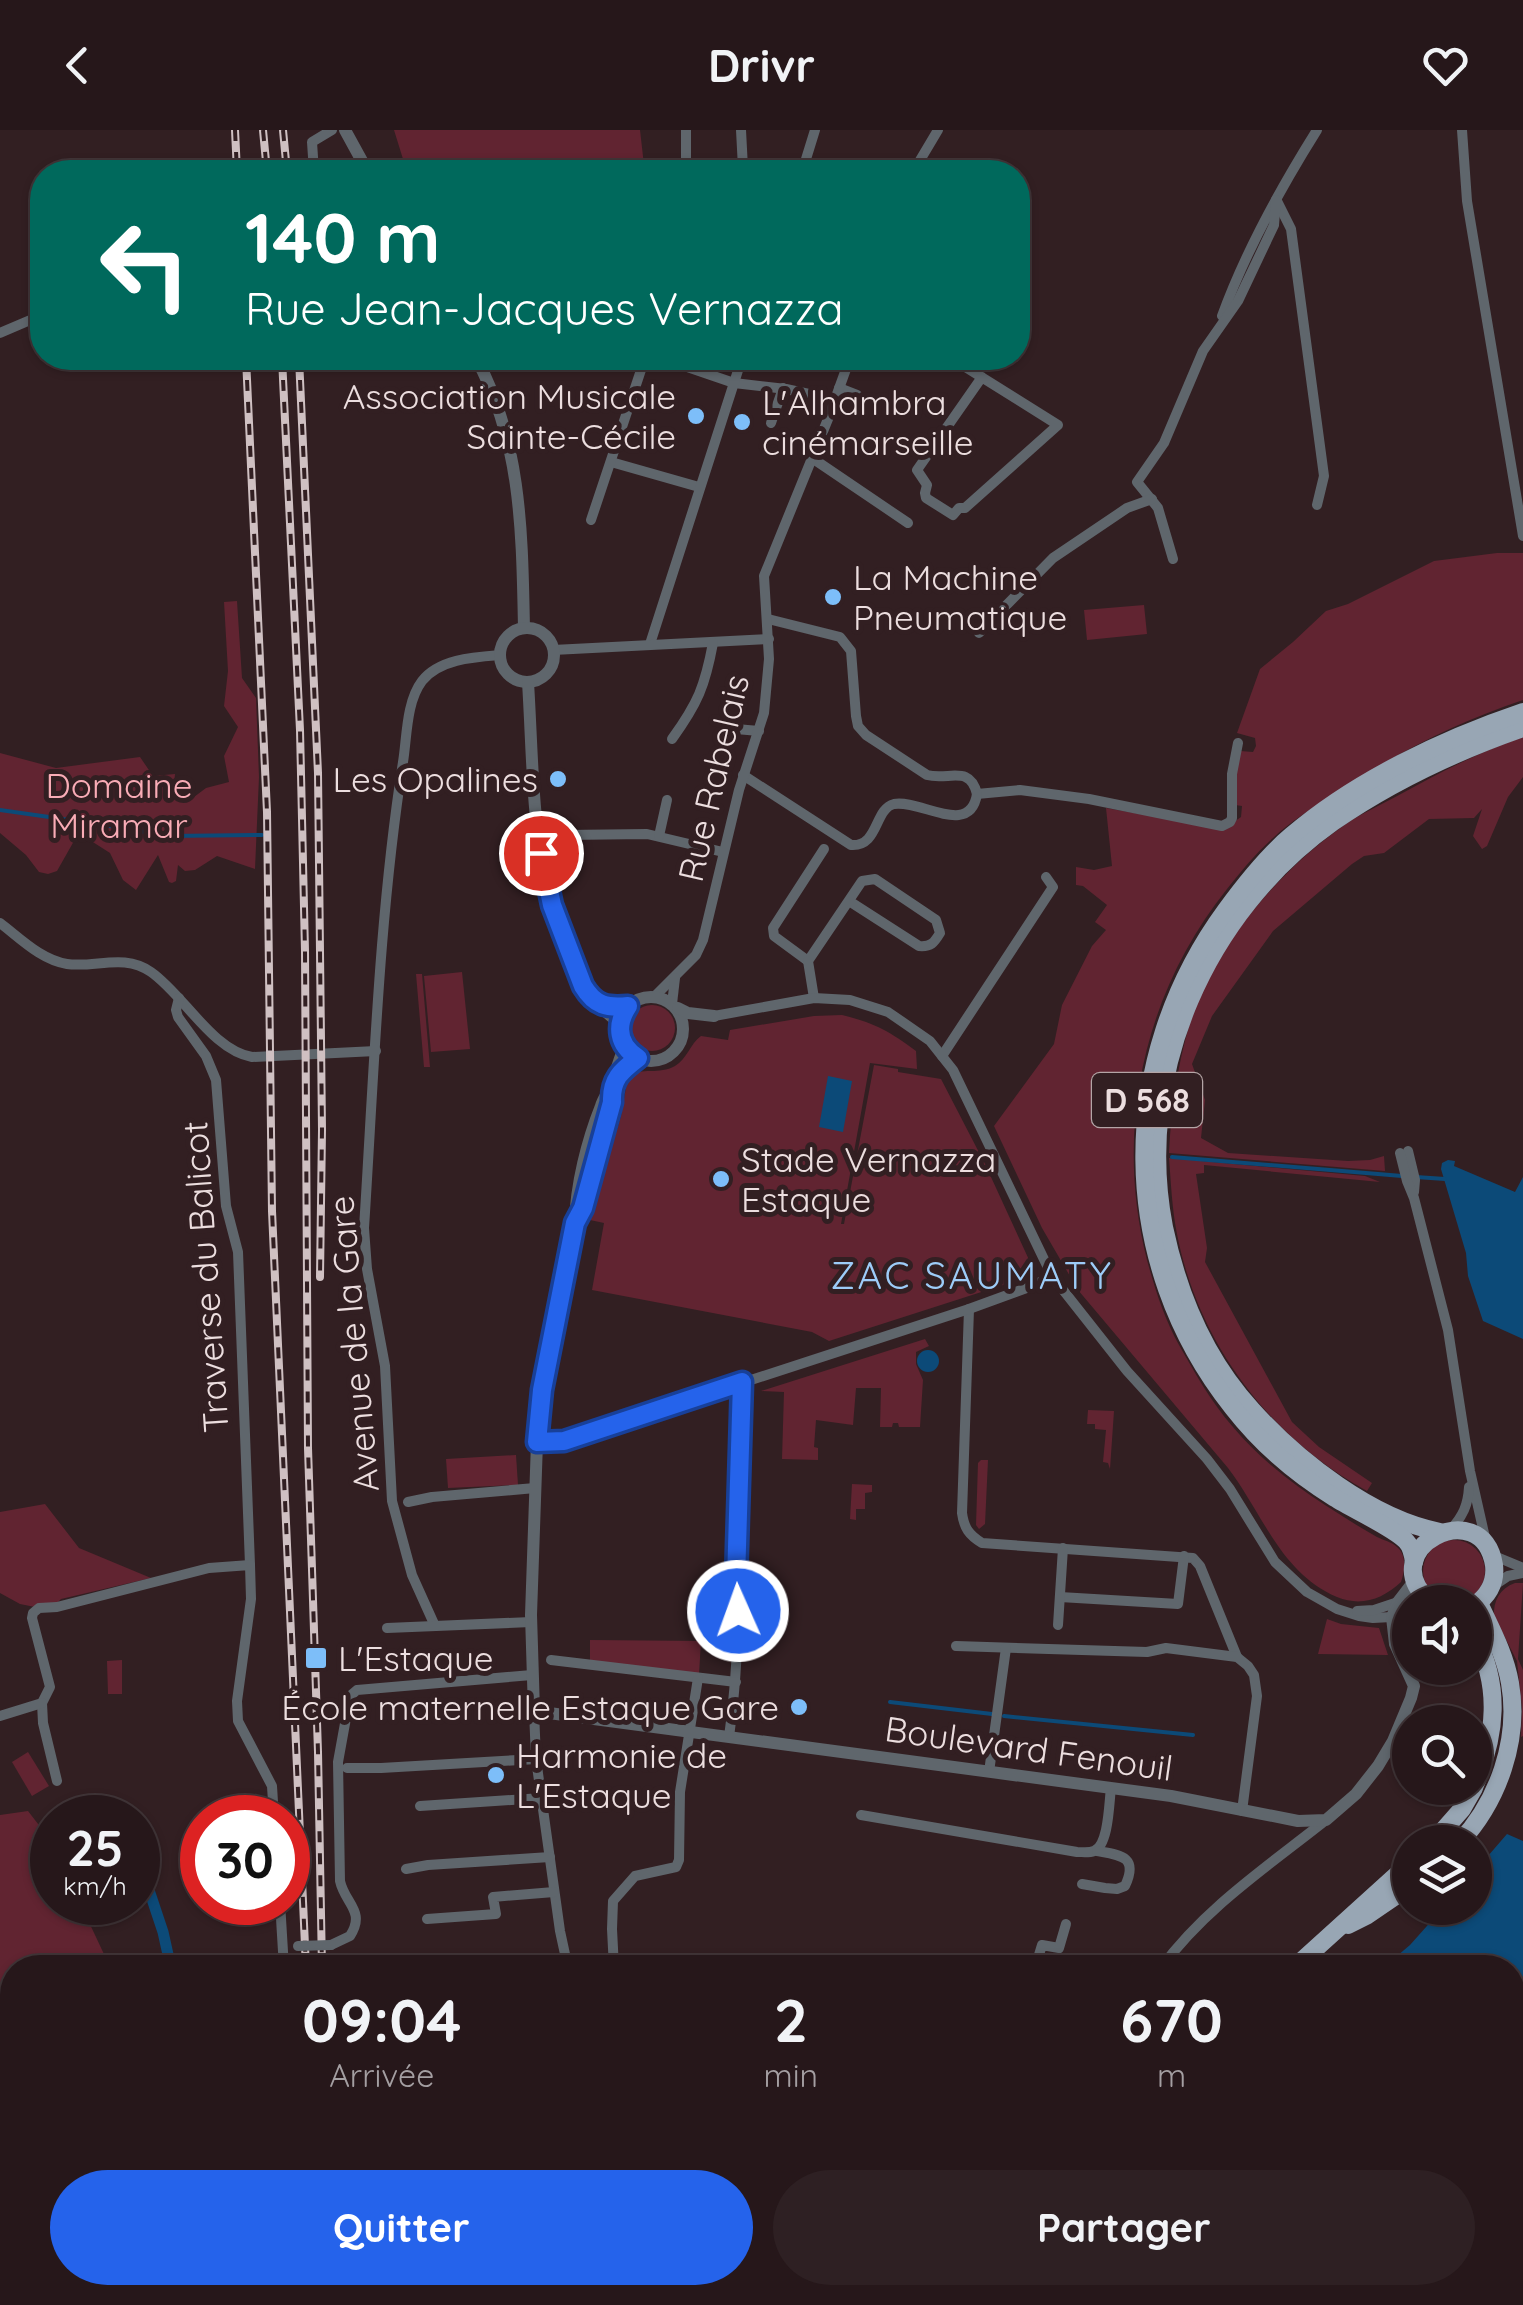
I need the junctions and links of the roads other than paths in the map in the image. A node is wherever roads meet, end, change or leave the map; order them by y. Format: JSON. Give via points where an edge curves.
{"nodes":[{"id":1,"x":332,"y":130,"type":"edge"},
{"id":2,"x":345,"y":130,"type":"edge"},
{"id":3,"x":686,"y":130,"type":"edge"},
{"id":4,"x":741,"y":130,"type":"edge"},
{"id":5,"x":815,"y":130,"type":"edge"},
{"id":6,"x":938,"y":130,"type":"edge"},
{"id":7,"x":1317,"y":130,"type":"edge"},
{"id":8,"x":1462,"y":130,"type":"edge"},
{"id":9,"x":313,"y":160,"type":"edge"},
{"id":10,"x":361,"y":160,"type":"edge"},
{"id":11,"x":686,"y":160,"type":"edge"},
{"id":12,"x":743,"y":160,"type":"edge"},
{"id":13,"x":806,"y":160,"type":"edge"},
{"id":14,"x":920,"y":160,"type":"edge"},
{"id":15,"x":1276,"y":200,"type":"junction"},
{"id":16,"x":30,"y":321,"type":"edge"},
{"id":17,"x":0,"y":333,"type":"edge"},
{"id":18,"x":483,"y":370,"type":"edge"},
{"id":19,"x":641,"y":370,"type":"edge"},
{"id":20,"x":696,"y":370,"type":"edge"},
{"id":21,"x":738,"y":370,"type":"edge"},
{"id":22,"x":846,"y":370,"type":"edge"},
{"id":23,"x":971,"y":370,"type":"edge"},
{"id":24,"x":982,"y":377,"type":"junction"},
{"id":25,"x":734,"y":383,"type":"junction"},
{"id":26,"x":783,"y":388,"type":"junction"},
{"id":27,"x":840,"y":388,"type":"junction"},
{"id":28,"x":809,"y":394,"type":"dead end"},
{"id":29,"x":857,"y":395,"type":"dead end"},
{"id":30,"x":771,"y":423,"type":"dead end"},
{"id":31,"x":812,"y":458,"type":"junction"},
{"id":32,"x":610,"y":462,"type":"junction"},
{"id":33,"x":699,"y":487,"type":"junction"},
{"id":34,"x":1152,"y":499,"type":"junction"},
{"id":35,"x":1317,"y":505,"type":"dead end"},
{"id":36,"x":592,"y":520,"type":"dead end"},
{"id":37,"x":908,"y":523,"type":"dead end"},
{"id":38,"x":1523,"y":536,"type":"edge"},
{"id":39,"x":1173,"y":559,"type":"dead end"},
{"id":40,"x":768,"y":620,"type":"junction"},
{"id":41,"x":524,"y":628,"type":"junction"},
{"id":42,"x":978,"y":634,"type":"dead end"},
{"id":43,"x":769,"y":640,"type":"junction"},
{"id":44,"x":713,"y":642,"type":"junction"},
{"id":45,"x":650,"y":644,"type":"junction"},
{"id":46,"x":553,"y":650,"type":"junction"},
{"id":47,"x":500,"y":655,"type":"junction"},
{"id":48,"x":528,"y":682,"type":"junction"},
{"id":49,"x":1523,"y":712,"type":"edge"},
{"id":50,"x":1523,"y":728,"type":"edge"},
{"id":51,"x":736,"y":729,"type":"dead end"},
{"id":52,"x":758,"y":731,"type":"junction"},
{"id":53,"x":672,"y":740,"type":"dead end"},
{"id":54,"x":1238,"y":744,"type":"dead end"},
{"id":55,"x":742,"y":775,"type":"junction"},
{"id":56,"x":977,"y":794,"type":"junction"},
{"id":57,"x":667,"y":800,"type":"dead end"},
{"id":58,"x":565,"y":835,"type":"dead end"},
{"id":59,"x":659,"y":836,"type":"junction"},
{"id":60,"x":824,"y":850,"type":"dead end"},
{"id":61,"x":724,"y":852,"type":"junction"},
{"id":62,"x":1046,"y":876,"type":"dead end"},
{"id":63,"x":849,"y":901,"type":"junction"},
{"id":64,"x":0,"y":923,"type":"edge"},
{"id":65,"x":808,"y":961,"type":"junction"},
{"id":66,"x":675,"y":977,"type":"junction"},
{"id":67,"x":654,"y":996,"type":"junction"},
{"id":68,"x":179,"y":998,"type":"junction"},
{"id":69,"x":814,"y":998,"type":"junction"},
{"id":70,"x":602,"y":1006,"type":"junction"},
{"id":71,"x":628,"y":1006,"type":"junction"},
{"id":72,"x":674,"y":1006,"type":"junction"},
{"id":73,"x":714,"y":1016,"type":"junction"},
{"id":74,"x":620,"y":1024,"type":"junction"},
{"id":75,"x":682,"y":1039,"type":"junction"},
{"id":76,"x":625,"y":1046,"type":"junction"},
{"id":77,"x":376,"y":1051,"type":"junction"},
{"id":78,"x":942,"y":1056,"type":"junction"},
{"id":79,"x":638,"y":1058,"type":"junction"},
{"id":80,"x":611,"y":1087,"type":"junction"},
{"id":81,"x":1404,"y":1152,"type":"dead end"},
{"id":82,"x":1052,"y":1276,"type":"junction"},
{"id":83,"x":969,"y":1309,"type":"junction"},
{"id":84,"x":742,"y":1382,"type":"junction"},
{"id":85,"x":537,"y":1442,"type":"junction"},
{"id":86,"x":1470,"y":1471,"type":"junction"},
{"id":87,"x":536,"y":1488,"type":"junction"},
{"id":88,"x":408,"y":1502,"type":"dead end"},
{"id":89,"x":1445,"y":1531,"type":"junction"},
{"id":90,"x":1063,"y":1548,"type":"junction"},
{"id":91,"x":1489,"y":1551,"type":"junction"},
{"id":92,"x":1184,"y":1556,"type":"junction"},
{"id":93,"x":250,"y":1564,"type":"junction"},
{"id":94,"x":1523,"y":1570,"type":"edge"},
{"id":95,"x":1414,"y":1571,"type":"junction"},
{"id":96,"x":1407,"y":1585,"type":"edge"},
{"id":97,"x":1418,"y":1585,"type":"edge"},
{"id":98,"x":1492,"y":1586,"type":"joint"},
{"id":99,"x":1060,"y":1598,"type":"junction"},
{"id":100,"x":1392,"y":1604,"type":"edge"},
{"id":101,"x":1346,"y":1612,"type":"junction"},
{"id":102,"x":1392,"y":1618,"type":"edge"},
{"id":103,"x":531,"y":1622,"type":"junction"},
{"id":104,"x":1058,"y":1625,"type":"dead end"},
{"id":105,"x":436,"y":1626,"type":"junction"},
{"id":106,"x":387,"y":1628,"type":"dead end"},
{"id":107,"x":1492,"y":1630,"type":"edge"},
{"id":108,"x":956,"y":1646,"type":"dead end"},
{"id":109,"x":1006,"y":1648,"type":"junction"},
{"id":110,"x":1237,"y":1658,"type":"junction"},
{"id":111,"x":551,"y":1660,"type":"dead end"},
{"id":112,"x":532,"y":1675,"type":"junction"},
{"id":113,"x":698,"y":1678,"type":"junction"},
{"id":114,"x":736,"y":1682,"type":"junction"},
{"id":115,"x":1414,"y":1685,"type":"edge"},
{"id":116,"x":1491,"y":1685,"type":"edge"},
{"id":117,"x":42,"y":1703,"type":"junction"},
{"id":118,"x":534,"y":1711,"type":"junction"},
{"id":119,"x":0,"y":1716,"type":"edge"},
{"id":120,"x":1492,"y":1726,"type":"edge"},
{"id":121,"x":690,"y":1732,"type":"junction"},
{"id":122,"x":729,"y":1737,"type":"junction"},
{"id":123,"x":536,"y":1760,"type":"junction"},
{"id":124,"x":347,"y":1768,"type":"dead end"},
{"id":125,"x":989,"y":1772,"type":"junction"},
{"id":126,"x":57,"y":1780,"type":"dead end"},
{"id":127,"x":1111,"y":1788,"type":"junction"},
{"id":128,"x":273,"y":1795,"type":"edge"},
{"id":129,"x":542,"y":1798,"type":"junction"},
{"id":130,"x":1464,"y":1805,"type":"edge"},
{"id":131,"x":420,"y":1806,"type":"dead end"},
{"id":132,"x":1242,"y":1812,"type":"junction"},
{"id":133,"x":861,"y":1814,"type":"dead end"},
{"id":134,"x":1326,"y":1820,"type":"junction"},
{"id":135,"x":1448,"y":1825,"type":"edge"},
{"id":136,"x":1475,"y":1825,"type":"edge"},
{"id":137,"x":1097,"y":1850,"type":"junction"},
{"id":138,"x":550,"y":1857,"type":"junction"},
{"id":139,"x":406,"y":1869,"type":"dead end"},
{"id":140,"x":1392,"y":1878,"type":"edge"},
{"id":141,"x":1082,"y":1884,"type":"dead end"},
{"id":142,"x":554,"y":1892,"type":"junction"},
{"id":143,"x":1392,"y":1898,"type":"edge"},
{"id":144,"x":426,"y":1919,"type":"dead end"},
{"id":145,"x":1066,"y":1924,"type":"dead end"},
{"id":146,"x":281,"y":1925,"type":"edge"},
{"id":147,"x":1330,"y":1934,"type":"junction"},
{"id":148,"x":282,"y":1946,"type":"junction"},
{"id":149,"x":283,"y":1955,"type":"edge"},
{"id":150,"x":566,"y":1955,"type":"edge"},
{"id":151,"x":613,"y":1955,"type":"edge"},
{"id":152,"x":1039,"y":1955,"type":"edge"},
{"id":153,"x":1170,"y":1955,"type":"edge"},
{"id":154,"x":1308,"y":1955,"type":"edge"}],
"edges":[{"from":1,"to":9,"type":"street","via":[[311,146]]},
{"from":2,"to":10,"type":"street"},
{"from":3,"to":11,"type":"street"},
{"from":4,"to":12,"type":"street"},
{"from":5,"to":13,"type":"street"},
{"from":6,"to":14,"type":"street"},
{"from":7,"to":15,"type":"street"},
{"from":8,"to":38,"type":"street"},
{"from":15,"to":34,"type":"street","via":[[1274,225],[1238,301],[1203,351],[1164,442],[1137,482]]},
{"from":15,"to":35,"type":"street","via":[[1292,230],[1324,476]]},
{"from":16,"to":17,"type":"street"},
{"from":18,"to":41,"type":"street","via":[[515,469]]},
{"from":19,"to":32,"type":"street"},
{"from":20,"to":25,"type":"street"},
{"from":21,"to":25,"type":"street"},
{"from":22,"to":27,"type":"street","name":"Rue Rabelais"},
{"from":23,"to":24,"type":"street"},
{"from":24,"to":24,"type":"street","via":[[1058,425],[952,515],[926,498],[928,485],[917,470]]},
{"from":25,"to":26,"type":"street"},
{"from":25,"to":33,"type":"street"},
{"from":26,"to":28,"type":"street"},
{"from":26,"to":30,"type":"street"},
{"from":27,"to":29,"type":"street"},
{"from":27,"to":31,"type":"street","name":"Rue Rabelais"},
{"from":31,"to":37,"type":"street"},
{"from":31,"to":40,"type":"street","name":"Rue Rabelais","via":[[764,576]]},
{"from":32,"to":33,"type":"street"},
{"from":32,"to":36,"type":"street"},
{"from":33,"to":45,"type":"street"},
{"from":34,"to":39,"type":"street"},
{"from":34,"to":42,"type":"street","via":[[1127,508],[1053,558]]},
{"from":40,"to":43,"type":"street","name":"Rue Rabelais"},
{"from":40,"to":56,"type":"street","via":[[840,638],[851,651],[858,726],[927,774],[970,778]]},
{"from":41,"to":46,"type":"street","via":[[540,631]]},
{"from":41,"to":47,"type":"street","via":[[504,640]]},
{"from":43,"to":44,"type":"street"},
{"from":43,"to":52,"type":"street","name":"Rue Rabelais"},
{"from":44,"to":45,"type":"street"},
{"from":44,"to":53,"type":"street","via":[[706,680]]},
{"from":45,"to":46,"type":"street"},
{"from":46,"to":48,"type":"street","via":[[544,675]]},
{"from":47,"to":48,"type":"street","via":[[505,672]]},
{"from":47,"to":77,"type":"street","name":"Avenue de la Gare","via":[[445,664],[423,679],[413,698],[388,878]]},
{"from":48,"to":70,"type":"street","via":[[544,877],[579,978]]},
{"from":49,"to":95,"type":"main road","number":"D 568","via":[[1382,774],[1276,850],[1193,960],[1171,1008],[1147,1097],[1148,1212],[1160,1267],[1189,1341],[1258,1437],[1294,1470],[1406,1541]]},
{"from":50,"to":89,"type":"main road","number":"D 568","via":[[1391,787],[1285,863],[1204,968],[1160,1098],[1158,1185],[1166,1238],[1217,1363],[1242,1399],[1299,1456],[1392,1517]]},
{"from":51,"to":52,"type":"street"},
{"from":52,"to":55,"type":"street","name":"Rue Rabelais"},
{"from":54,"to":56,"type":"street","via":[[1232,818],[1222,826],[1089,799],[1020,790]]},
{"from":55,"to":56,"type":"street","via":[[858,846],[894,804],[965,814]]},
{"from":55,"to":61,"type":"street","name":"Rue Rabelais"},
{"from":57,"to":59,"type":"street"},
{"from":58,"to":59,"type":"street"},
{"from":59,"to":61,"type":"street"},
{"from":60,"to":65,"type":"street","via":[[774,928],[774,936]]},
{"from":61,"to":66,"type":"street","name":"Rue Rabelais","via":[[702,940]]},
{"from":62,"to":78,"type":"street","via":[[1053,887]]},
{"from":63,"to":63,"type":"street","via":[[862,881],[875,879],[936,920],[940,933],[933,944],[919,946]]},
{"from":63,"to":65,"type":"street"},
{"from":64,"to":68,"type":"street","via":[[62,962],[122,962],[148,970]]},
{"from":65,"to":69,"type":"street"},
{"from":66,"to":67,"type":"street","name":"Rue Rabelais"},
{"from":66,"to":72,"type":"street","name":"Rue Rabelais"},
{"from":67,"to":71,"type":"street"},
{"from":67,"to":72,"type":"street"},
{"from":68,"to":77,"type":"street","via":[[238,1054]]},
{"from":68,"to":93,"type":"street","name":"Traverse du Balicot","via":[[178,1017],[212,1068],[220,1097],[226,1206],[238,1252]]},
{"from":69,"to":73,"type":"street"},
{"from":69,"to":78,"type":"street","via":[[888,1012]]},
{"from":70,"to":71,"type":"street"},
{"from":70,"to":74,"type":"street"},
{"from":71,"to":74,"type":"street"},
{"from":72,"to":73,"type":"street"},
{"from":72,"to":75,"type":"street"},
{"from":73,"to":75,"type":"street"},
{"from":74,"to":76,"type":"street"},
{"from":75,"to":79,"type":"street","via":[[668,1056]]},
{"from":76,"to":79,"type":"street"},
{"from":76,"to":80,"type":"street"},
{"from":77,"to":105,"type":"street","name":"Avenue de la Gare","via":[[367,1269],[385,1366],[392,1501],[412,1575]]},
{"from":78,"to":82,"type":"street"},
{"from":79,"to":80,"type":"street"},
{"from":80,"to":85,"type":"street","via":[[575,1205]]},
{"from":81,"to":86,"type":"street","via":[[1448,1330]]},
{"from":82,"to":83,"type":"street"},
{"from":82,"to":101,"type":"street","via":[[1218,1474],[1275,1562],[1324,1604]]},
{"from":83,"to":84,"type":"street"},
{"from":83,"to":90,"type":"street","via":[[964,1525],[982,1543]]},
{"from":84,"to":85,"type":"street","via":[[564,1441]]},
{"from":84,"to":114,"type":"street"},
{"from":85,"to":87,"type":"street"},
{"from":86,"to":89,"type":"street","via":[[1463,1514]]},
{"from":86,"to":91,"type":"street"},
{"from":87,"to":88,"type":"street"},
{"from":87,"to":103,"type":"street"},
{"from":89,"to":91,"type":"main road","via":[[1464,1531]]},
{"from":89,"to":95,"type":"main road","via":[[1420,1549]]},
{"from":90,"to":92,"type":"street"},
{"from":90,"to":99,"type":"street"},
{"from":91,"to":94,"type":"street"},
{"from":91,"to":98,"type":"main road"},
{"from":92,"to":99,"type":"street","via":[[1178,1604]]},
{"from":92,"to":110,"type":"street","via":[[1200,1566]]},
{"from":93,"to":117,"type":"street","via":[[39,1608],[32,1618],[50,1687]]},
{"from":93,"to":128,"type":"street","name":"Traverse du Balicot","via":[[238,1721]]},
{"from":94,"to":98,"type":"street"},
{"from":95,"to":96,"type":"street"},
{"from":95,"to":97,"type":"main road"},
{"from":99,"to":104,"type":"street"},
{"from":100,"to":101,"type":"street"},
{"from":101,"to":102,"type":"street"},
{"from":103,"to":105,"type":"street"},
{"from":103,"to":112,"type":"street"},
{"from":105,"to":106,"type":"street"},
{"from":107,"to":136,"type":"main road","via":[[1506,1666],[1512,1723],[1502,1772]]},
{"from":108,"to":109,"type":"street"},
{"from":109,"to":110,"type":"street","via":[[1166,1648]]},
{"from":109,"to":125,"type":"street"},
{"from":110,"to":132,"type":"street","via":[[1257,1685]]},
{"from":111,"to":113,"type":"street"},
{"from":112,"to":118,"type":"street"},
{"from":112,"to":148,"type":"street","bridge":true,"via":[[357,1690],[350,1696],[338,1762],[340,1880],[356,1926],[331,1945]]},
{"from":113,"to":114,"type":"street"},
{"from":113,"to":121,"type":"street"},
{"from":114,"to":122,"type":"street"},
{"from":115,"to":134,"type":"street","via":[[1378,1766]]},
{"from":116,"to":120,"type":"main road"},
{"from":117,"to":119,"type":"street"},
{"from":117,"to":126,"type":"street"},
{"from":118,"to":121,"type":"street","name":"Boulevard Fenouil"},
{"from":118,"to":123,"type":"street"},
{"from":121,"to":122,"type":"street","name":"Boulevard Fenouil"},
{"from":121,"to":151,"type":"street","via":[[679,1860],[676,1868],[635,1876],[614,1902]]},
{"from":122,"to":125,"type":"street","name":"Boulevard Fenouil"},
{"from":123,"to":124,"type":"street"},
{"from":123,"to":129,"type":"street"},
{"from":125,"to":127,"type":"street","name":"Boulevard Fenouil"},
{"from":127,"to":132,"type":"street","name":"Boulevard Fenouil"},
{"from":127,"to":137,"type":"street","via":[[1106,1833]]},
{"from":129,"to":131,"type":"street"},
{"from":129,"to":138,"type":"street"},
{"from":130,"to":135,"type":"main road"},
{"from":132,"to":134,"type":"street","name":"Boulevard Fenouil"},
{"from":133,"to":137,"type":"street"},
{"from":134,"to":153,"type":"street","via":[[1203,1919]]},
{"from":137,"to":141,"type":"street","via":[[1129,1861],[1126,1886]]},
{"from":138,"to":139,"type":"street"},
{"from":138,"to":142,"type":"street"},
{"from":140,"to":147,"type":"main road"},
{"from":142,"to":144,"type":"street","via":[[494,1897],[496,1914]]},
{"from":142,"to":150,"type":"street"},
{"from":143,"to":147,"type":"main road"},
{"from":145,"to":152,"type":"street","via":[[1059,1948],[1042,1945]]},
{"from":146,"to":148,"type":"street"},
{"from":147,"to":154,"type":"main road"},
{"from":148,"to":149,"type":"street"}]}
